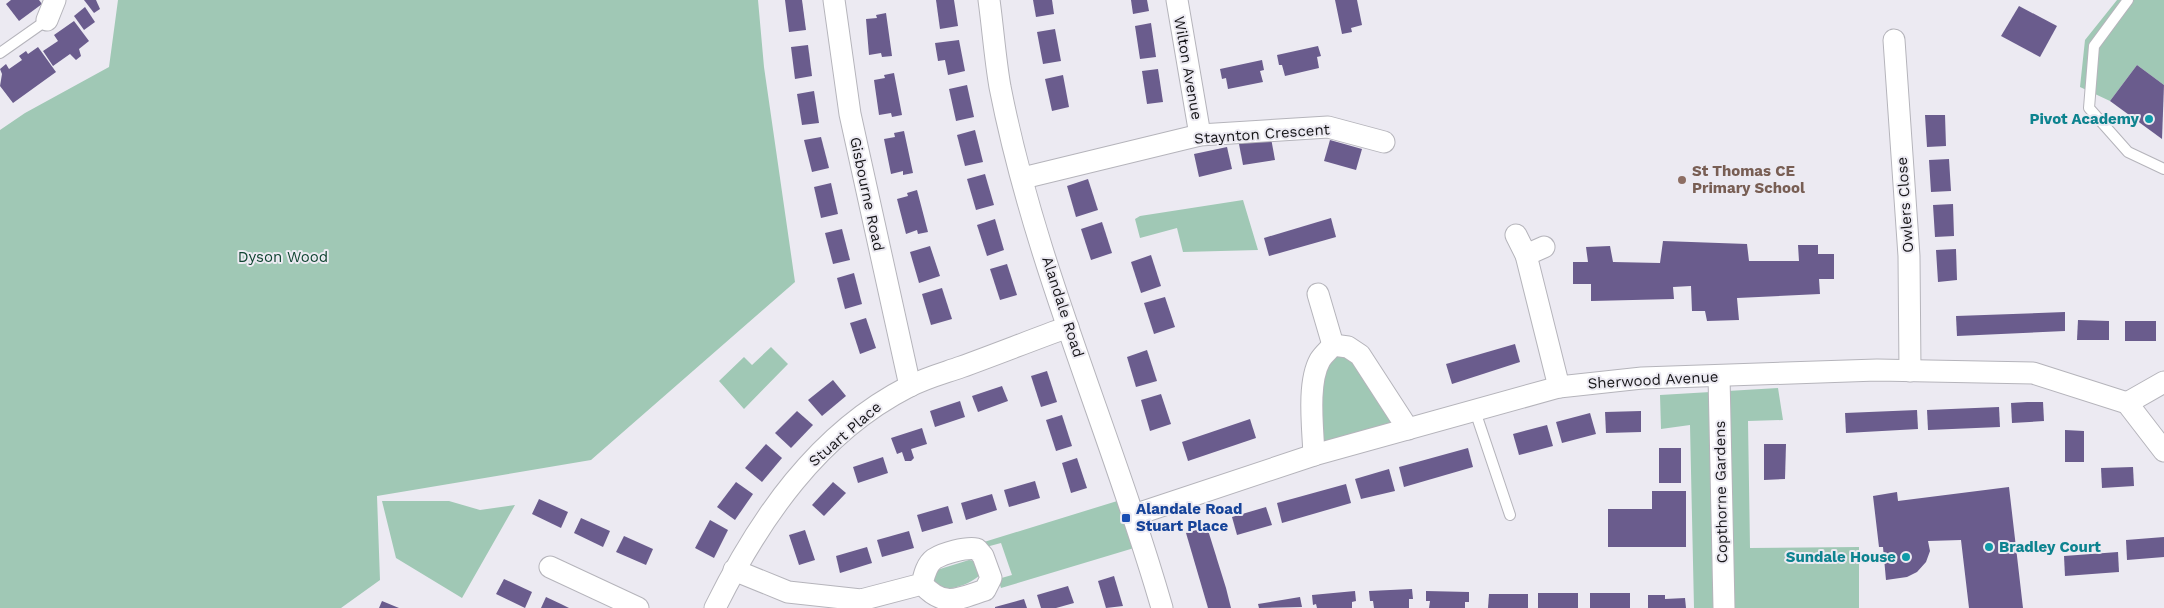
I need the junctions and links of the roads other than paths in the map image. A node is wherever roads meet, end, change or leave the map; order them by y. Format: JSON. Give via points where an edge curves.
{"nodes":[{"id":1,"x":55,"y":0,"type":"edge"},
{"id":2,"x":834,"y":0,"type":"edge"},
{"id":3,"x":989,"y":0,"type":"edge"},
{"id":4,"x":1177,"y":0,"type":"edge"},
{"id":5,"x":2128,"y":0,"type":"edge"},
{"id":6,"x":47,"y":20,"type":"joint"},
{"id":7,"x":1894,"y":40,"type":"dead end"},
{"id":8,"x":0,"y":53,"type":"edge"},
{"id":9,"x":1200,"y":135,"type":"junction"},
{"id":10,"x":1384,"y":142,"type":"dead end"},
{"id":11,"x":2164,"y":169,"type":"edge"},
{"id":12,"x":1023,"y":178,"type":"junction"},
{"id":13,"x":1516,"y":235,"type":"dead end"},
{"id":14,"x":1318,"y":294,"type":"dead end"},
{"id":15,"x":1068,"y":327,"type":"junction"},
{"id":16,"x":1333,"y":345,"type":"junction"},
{"id":17,"x":1910,"y":371,"type":"junction"},
{"id":18,"x":1719,"y":376,"type":"junction"},
{"id":19,"x":2164,"y":382,"type":"edge"},
{"id":20,"x":910,"y":386,"type":"junction"},
{"id":21,"x":1559,"y":387,"type":"junction"},
{"id":22,"x":2127,"y":403,"type":"junction"},
{"id":23,"x":1476,"y":411,"type":"junction"},
{"id":24,"x":1408,"y":428,"type":"junction"},
{"id":25,"x":2164,"y":451,"type":"edge"},
{"id":26,"x":1314,"y":455,"type":"junction"},
{"id":27,"x":1134,"y":515,"type":"junction"},
{"id":28,"x":1510,"y":515,"type":"dead end"},
{"id":29,"x":550,"y":567,"type":"dead end"},
{"id":30,"x":734,"y":570,"type":"junction"},
{"id":31,"x":922,"y":584,"type":"dead end"},
{"id":32,"x":638,"y":608,"type":"edge"},
{"id":33,"x":715,"y":608,"type":"edge"},
{"id":34,"x":1162,"y":608,"type":"edge"},
{"id":35,"x":1724,"y":608,"type":"edge"}],
"edges":[{"from":1,"to":6,"type":"street"},
{"from":2,"to":20,"type":"street","name":"Gisbourne Road","via":[[850,114]]},
{"from":3,"to":12,"type":"street","name":"Alandale Road","via":[[1000,86]]},
{"from":4,"to":9,"type":"street","name":"Wilton Avenue"},
{"from":5,"to":11,"type":"lane","via":[[2094,46],[2089,108],[2128,152]]},
{"from":6,"to":8,"type":"lane"},
{"from":7,"to":17,"type":"street","name":"Owlers Close","via":[[1909,256]]},
{"from":9,"to":10,"type":"street","name":"Staynton Crescent","via":[[1328,127]]},
{"from":9,"to":12,"type":"street","name":"Staynton Crescent"},
{"from":12,"to":15,"type":"street","name":"Alandale Road"},
{"from":13,"to":21,"type":"street","via":[[1535,251]]},
{"from":14,"to":16,"type":"street"},
{"from":15,"to":20,"type":"street","name":"Stuart Place"},
{"from":15,"to":27,"type":"street","name":"Alandale Road"},
{"from":16,"to":24,"type":"street","via":[[1348,347],[1360,355]]},
{"from":16,"to":26,"type":"street","via":[[1320,360],[1315,373]]},
{"from":17,"to":18,"type":"street","name":"Sherwood Avenue"},
{"from":17,"to":22,"type":"street","name":"Sherwood Avenue","via":[[2033,373]]},
{"from":18,"to":21,"type":"street","name":"Sherwood Avenue","via":[[1642,378]]},
{"from":18,"to":35,"type":"street","name":"Copthorne Gardens"},
{"from":19,"to":22,"type":"street"},
{"from":20,"to":30,"type":"street","name":"Stuart Place","via":[[877,404],[818,454],[780,499]]},
{"from":21,"to":23,"type":"street","name":"Sherwood Avenue"},
{"from":22,"to":25,"type":"street"},
{"from":23,"to":24,"type":"street","name":"Sherwood Avenue"},
{"from":23,"to":28,"type":"lane"},
{"from":24,"to":26,"type":"street","name":"Sherwood Avenue"},
{"from":26,"to":27,"type":"street","name":"Sherwood Avenue"},
{"from":27,"to":34,"type":"street","name":"Alandale Road"},
{"from":29,"to":32,"type":"street"},
{"from":30,"to":31,"type":"street","via":[[788,592],[861,600]]},
{"from":30,"to":33,"type":"street","name":"Stuart Place"}]}
